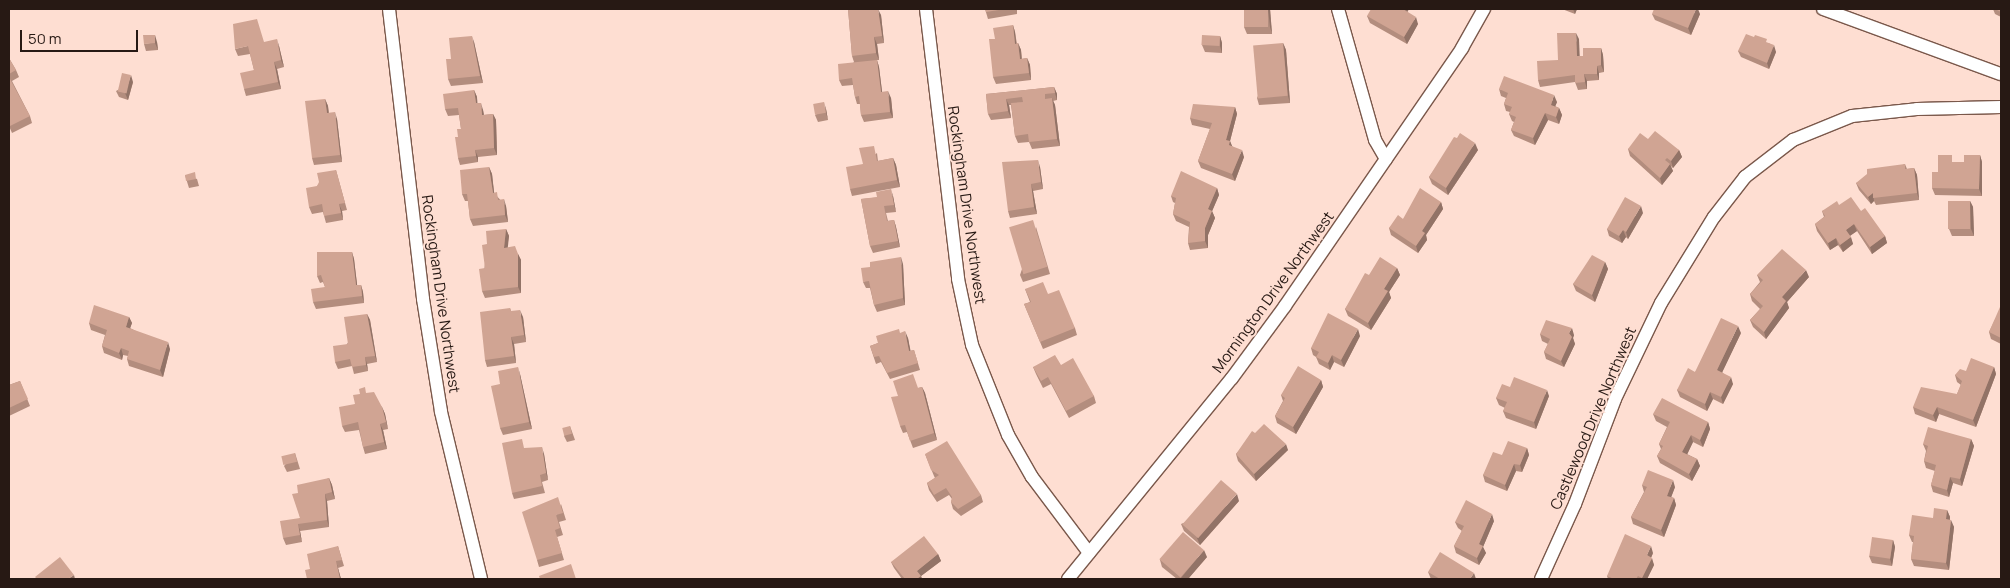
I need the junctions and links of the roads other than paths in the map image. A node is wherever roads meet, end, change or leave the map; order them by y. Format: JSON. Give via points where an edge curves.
{"nodes":[{"id":1,"x":389,"y":9,"type":"edge"},
{"id":2,"x":926,"y":9,"type":"edge"},
{"id":3,"x":1338,"y":9,"type":"edge"},
{"id":4,"x":1484,"y":9,"type":"edge"},
{"id":5,"x":1823,"y":9,"type":"edge"},
{"id":6,"x":2001,"y":74,"type":"edge"},
{"id":7,"x":2001,"y":107,"type":"edge"},
{"id":8,"x":1386,"y":159,"type":"junction"},
{"id":9,"x":1089,"y":553,"type":"junction"},
{"id":10,"x":481,"y":579,"type":"edge"},
{"id":11,"x":1068,"y":579,"type":"edge"},
{"id":12,"x":1542,"y":579,"type":"edge"}],
"edges":[{"from":1,"to":10,"type":"street","name":"Rockingham Drive Northwest","via":[[423,299],[441,412]]},
{"from":2,"to":9,"type":"street","name":"Rockingham Drive Northwest","via":[[958,279],[972,345],[1008,435],[1032,477]]},
{"from":3,"to":8,"type":"street","via":[[1376,140]]},
{"from":4,"to":8,"type":"street","name":"Mornington Drive Northwest","via":[[1462,48]]},
{"from":5,"to":6,"type":"street"},
{"from":7,"to":12,"type":"street","name":"Castlewood Drive Northwest","via":[[1917,109],[1852,116],[1793,140],[1745,178],[1695,246],[1657,310],[1615,399]]},
{"from":8,"to":9,"type":"street","name":"Mornington Drive Northwest","via":[[1232,378]]},
{"from":9,"to":11,"type":"street","name":"Mornington Drive Northwest"}]}
